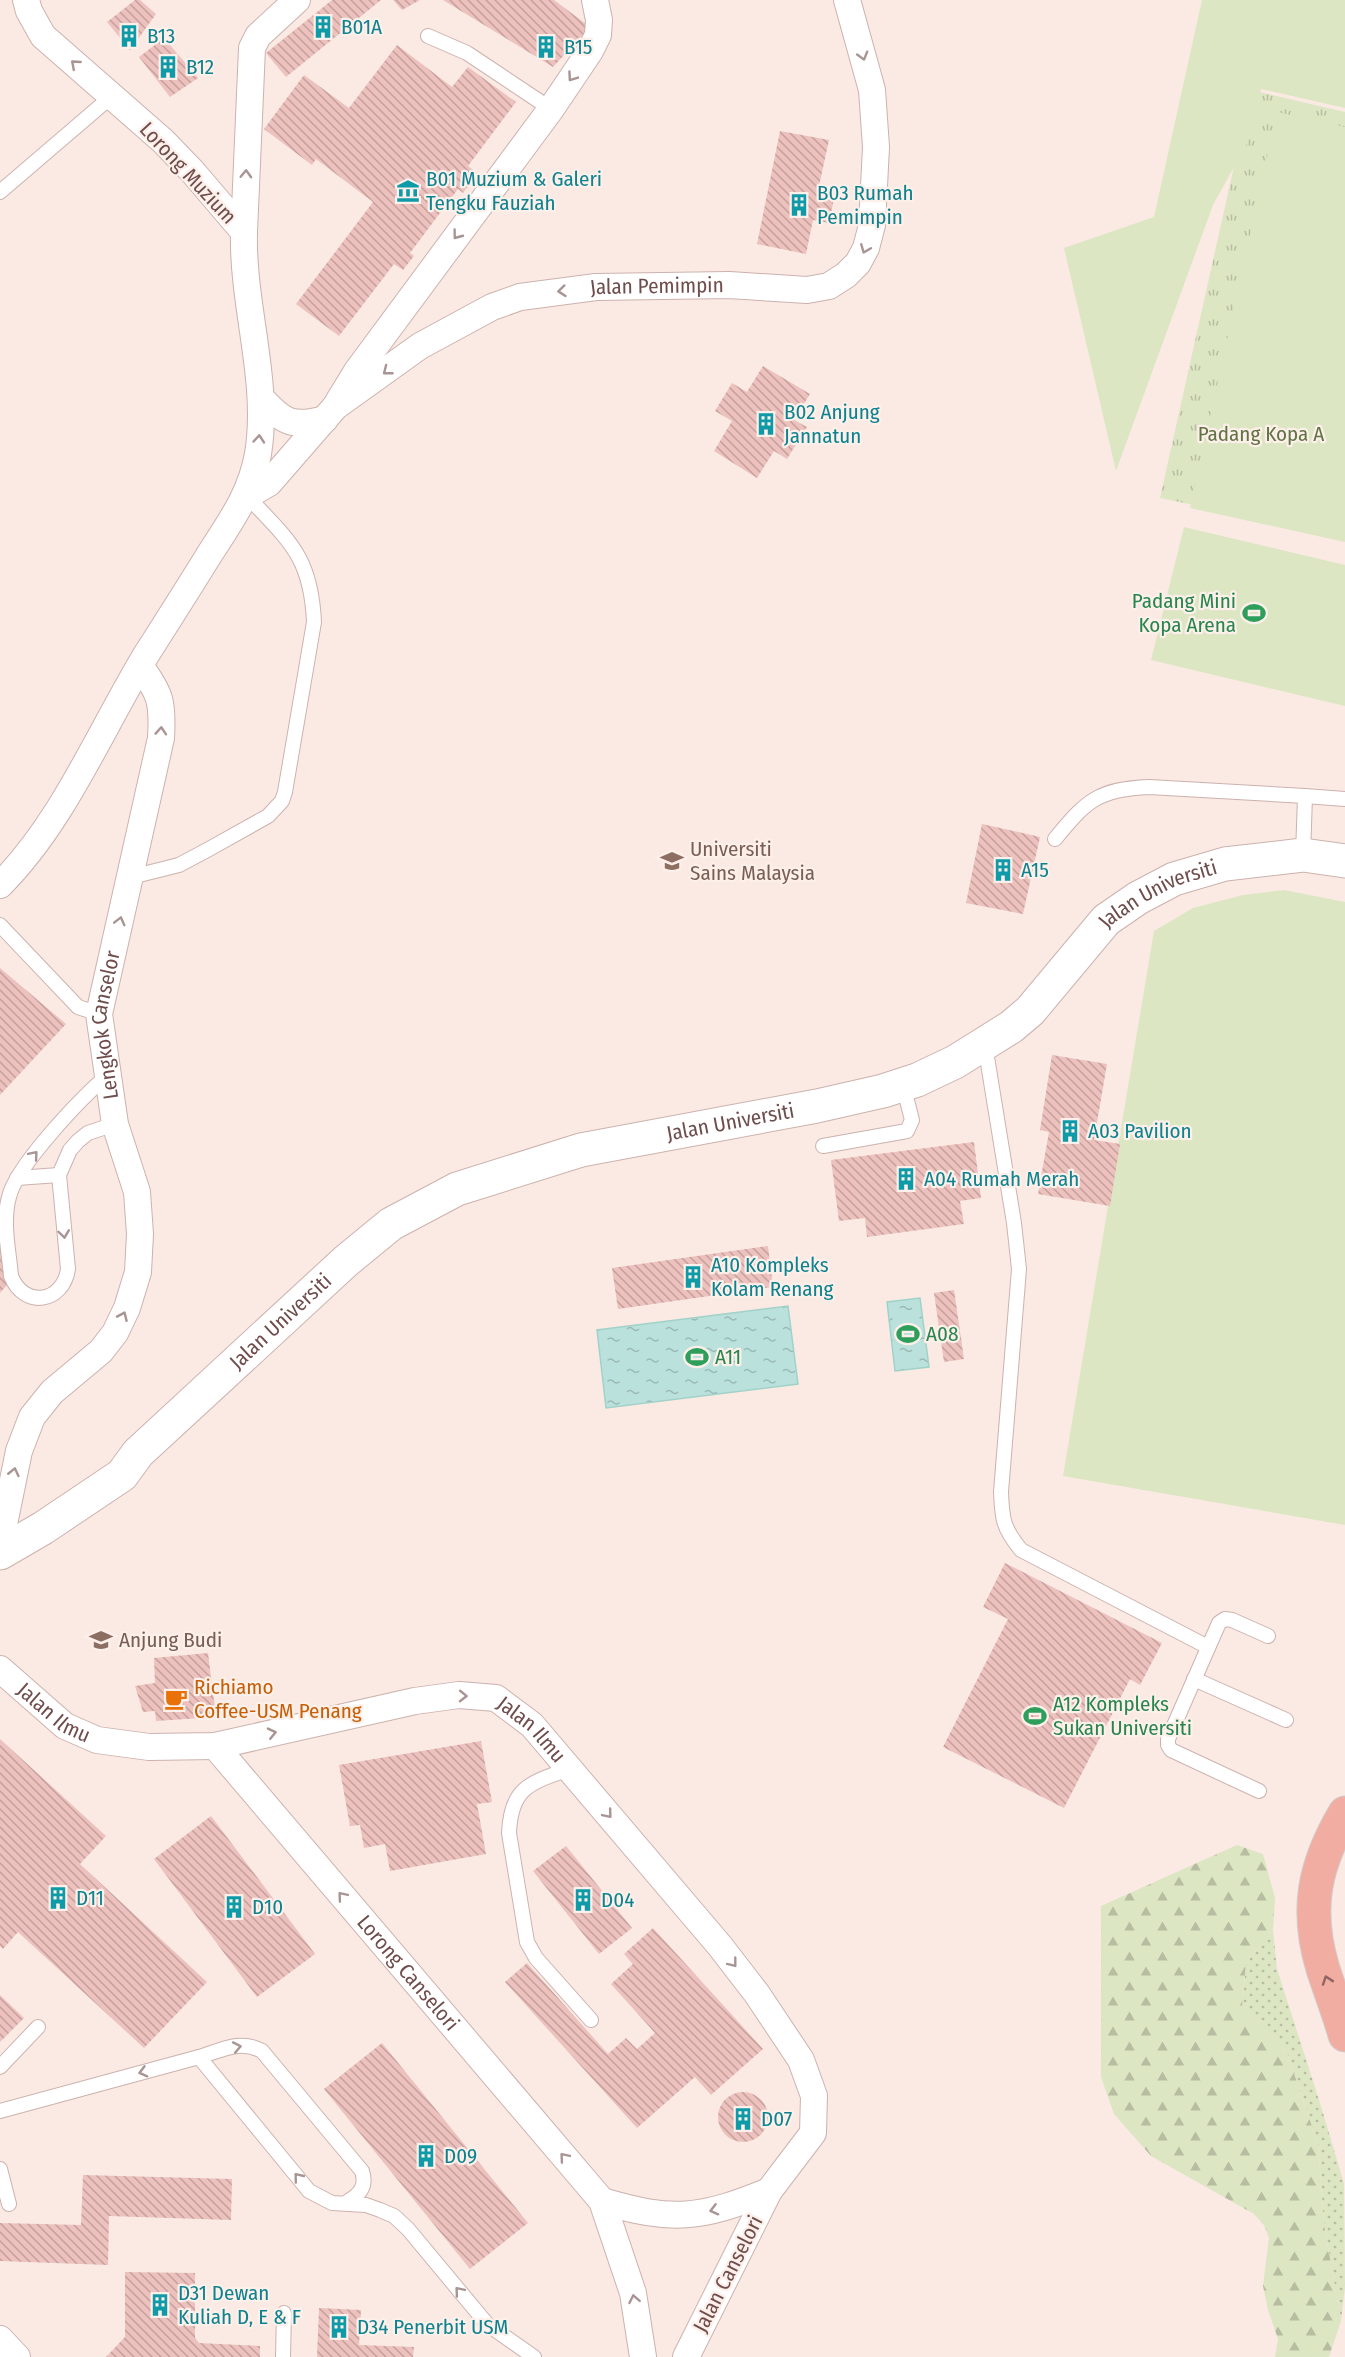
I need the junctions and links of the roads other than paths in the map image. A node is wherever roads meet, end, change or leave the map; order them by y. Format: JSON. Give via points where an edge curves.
{"nodes":[{"id":1,"x":26,"y":0,"type":"edge"},
{"id":2,"x":297,"y":0,"type":"edge"},
{"id":3,"x":595,"y":0,"type":"edge"},
{"id":4,"x":847,"y":0,"type":"edge"},
{"id":5,"x":428,"y":36,"type":"dead end"},
{"id":6,"x":112,"y":96,"type":"junction"},
{"id":7,"x":550,"y":109,"type":"junction"},
{"id":8,"x":0,"y":192,"type":"edge"},
{"id":9,"x":244,"y":232,"type":"junction"},
{"id":10,"x":261,"y":398,"type":"junction"},
{"id":11,"x":330,"y":413,"type":"junction"},
{"id":12,"x":247,"y":496,"type":"junction"},
{"id":13,"x":140,"y":666,"type":"junction"},
{"id":14,"x":1305,"y":796,"type":"junction"},
{"id":15,"x":1345,"y":799,"type":"edge"},
{"id":16,"x":1054,"y":839,"type":"dead end"},
{"id":17,"x":1303,"y":855,"type":"junction"},
{"id":18,"x":1345,"y":861,"type":"edge"},
{"id":19,"x":131,"y":877,"type":"junction"},
{"id":20,"x":0,"y":885,"type":"edge"},
{"id":21,"x":0,"y":925,"type":"edge"},
{"id":22,"x":99,"y":1014,"type":"junction"},
{"id":23,"x":985,"y":1045,"type":"junction"},
{"id":24,"x":108,"y":1076,"type":"junction"},
{"id":25,"x":903,"y":1084,"type":"junction"},
{"id":26,"x":115,"y":1124,"type":"junction"},
{"id":27,"x":823,"y":1146,"type":"dead end"},
{"id":28,"x":59,"y":1176,"type":"junction"},
{"id":29,"x":17,"y":1178,"type":"junction"},
{"id":30,"x":1,"y":1538,"type":"edge"},
{"id":31,"x":1268,"y":1636,"type":"dead end"},
{"id":32,"x":1208,"y":1647,"type":"junction"},
{"id":33,"x":0,"y":1669,"type":"edge"},
{"id":34,"x":1194,"y":1679,"type":"junction"},
{"id":35,"x":1286,"y":1720,"type":"dead end"},
{"id":36,"x":215,"y":1746,"type":"junction"},
{"id":37,"x":569,"y":1769,"type":"junction"},
{"id":38,"x":1259,"y":1791,"type":"dead end"},
{"id":39,"x":1338,"y":1825,"type":"edge"},
{"id":40,"x":591,"y":2020,"type":"dead end"},
{"id":41,"x":38,"y":2027,"type":"dead end"},
{"id":42,"x":1345,"y":2036,"type":"edge"},
{"id":43,"x":199,"y":2057,"type":"junction"},
{"id":44,"x":0,"y":2067,"type":"edge"},
{"id":45,"x":0,"y":2111,"type":"edge"},
{"id":46,"x":0,"y":2169,"type":"edge"},
{"id":47,"x":769,"y":2191,"type":"junction"},
{"id":48,"x":602,"y":2201,"type":"junction"},
{"id":49,"x":347,"y":2202,"type":"junction"},
{"id":50,"x":9,"y":2204,"type":"dead end"},
{"id":51,"x":284,"y":2313,"type":"dead end"},
{"id":52,"x":0,"y":2339,"type":"edge"},
{"id":53,"x":16,"y":2357,"type":"edge"},
{"id":54,"x":283,"y":2357,"type":"edge"},
{"id":55,"x":534,"y":2357,"type":"edge"},
{"id":56,"x":643,"y":2357,"type":"edge"},
{"id":57,"x":686,"y":2357,"type":"edge"}],
"edges":[{"from":6,"to":1,"type":"street","name":"Lorong Muzium","one_way":true,"via":[[43,36]]},
{"from":9,"to":2,"type":"street","one_way":true,"via":[[252,48],[258,36]]},
{"from":3,"to":7,"type":"street","one_way":true,"via":[[598,35]]},
{"from":4,"to":11,"type":"street","name":"Jalan Pemimpin","one_way":true,"via":[[872,90],[876,147],[867,248],[846,275],[829,286],[807,290],[729,285],[607,287],[520,297],[420,346]]},
{"from":5,"to":7,"type":"lane","via":[[467,53]]},
{"from":6,"to":8,"type":"lane"},
{"from":6,"to":9,"type":"street","name":"Lorong Muzium","via":[[163,141]]},
{"from":7,"to":11,"type":"street","one_way":true,"via":[[357,370]]},
{"from":9,"to":10,"type":"street","name":"Lorong Muzium","via":[[243,266]]},
{"from":10,"to":11,"type":"street","via":[[276,414],[305,425]]},
{"from":12,"to":10,"type":"street","name":"Lorong Muzium","one_way":true,"via":[[258,454]]},
{"from":11,"to":12,"type":"street","name":"Jalan Pemimpin","via":[[269,483]]},
{"from":12,"to":13,"type":"street"},
{"from":12,"to":19,"type":"lane","via":[[299,554],[313,596],[314,622],[285,792],[268,816],[179,865]]},
{"from":19,"to":13,"type":"street","name":"Lengkok Canselor","one_way":true,"via":[[162,722],[159,693]]},
{"from":13,"to":20,"type":"street","via":[[54,816],[23,862]]},
{"from":14,"to":15,"type":"lane"},
{"from":14,"to":16,"type":"lane","via":[[1125,788],[1099,796],[1079,809]]},
{"from":14,"to":17,"type":"lane"},
{"from":17,"to":18,"type":"street","name":"Jalan Universiti"},
{"from":17,"to":23,"type":"street","name":"Jalan Universiti","via":[[1225,864],[1174,879],[1138,898],[1106,920],[1030,1011]]},
{"from":22,"to":19,"type":"street","name":"Lengkok Canselor","one_way":true},
{"from":21,"to":22,"type":"lane","via":[[78,1007]]},
{"from":22,"to":24,"type":"street","name":"Lengkok Canselor"},
{"from":23,"to":25,"type":"street","name":"Jalan Universiti"},
{"from":23,"to":32,"type":"lane","via":[[1019,1269],[1001,1492],[1007,1533],[1021,1550]]},
{"from":24,"to":26,"type":"street","name":"Lengkok Canselor"},
{"from":29,"to":24,"type":"lane","one_way":true,"via":[[88,1091]]},
{"from":25,"to":27,"type":"lane","via":[[912,1120],[908,1131]]},
{"from":25,"to":30,"type":"street","name":"Jalan Universiti","via":[[817,1106],[581,1150],[457,1189],[391,1224],[346,1261],[138,1454],[123,1475],[43,1528]]},
{"from":26,"to":28,"type":"lane","via":[[88,1133],[78,1141]]},
{"from":30,"to":26,"type":"street","name":"Lengkok Canselor","one_way":true,"via":[[19,1450],[32,1417],[52,1392],[101,1351],[115,1334],[138,1272],[137,1192]]},
{"from":28,"to":29,"type":"lane"},
{"from":28,"to":29,"type":"lane","one_way":true,"via":[[69,1269],[62,1288],[45,1298],[20,1291],[11,1276],[6,1210]]},
{"from":31,"to":32,"type":"lane","via":[[1225,1619],[1219,1623]]},
{"from":32,"to":34,"type":"lane"},
{"from":33,"to":36,"type":"street","name":"Jalan Ilmu","via":[[65,1726],[97,1740],[149,1747]]},
{"from":34,"to":35,"type":"lane"},
{"from":34,"to":38,"type":"lane","via":[[1168,1746]]},
{"from":36,"to":37,"type":"street","name":"Jalan Ilmu","one_way":true,"via":[[415,1701],[459,1695],[496,1698],[532,1725]]},
{"from":48,"to":36,"type":"street","name":"Lorong Canselori","one_way":true},
{"from":37,"to":40,"type":"lane","via":[[523,1789],[514,1801],[509,1833],[527,1942],[536,1958]]},
{"from":37,"to":47,"type":"street","name":"Jalan Ilmu","one_way":true,"via":[[720,1946],[801,2060],[814,2096],[813,2133]]},
{"from":42,"to":39,"type":"highway","one_way":true,"via":[[1322,1967],[1313,1906],[1316,1880]]},
{"from":41,"to":44,"type":"lane"},
{"from":43,"to":45,"type":"lane","one_way":true},
{"from":49,"to":43,"type":"lane","one_way":true,"via":[[333,2203],[309,2191]]},
{"from":43,"to":49,"type":"lane","one_way":true,"via":[[239,2045],[250,2044],[262,2051],[362,2171],[363,2188]]},
{"from":46,"to":50,"type":"lane"},
{"from":47,"to":48,"type":"street","one_way":true,"via":[[736,2205],[683,2216],[647,2213]]},
{"from":47,"to":57,"type":"street","name":"Jalan Canselori"},
{"from":56,"to":48,"type":"street","name":"Lorong Canselori","one_way":true,"via":[[633,2293]]},
{"from":55,"to":49,"type":"lane","one_way":true,"via":[[487,2324],[394,2216]]},
{"from":51,"to":54,"type":"lane"},
{"from":52,"to":53,"type":"street"}]}
